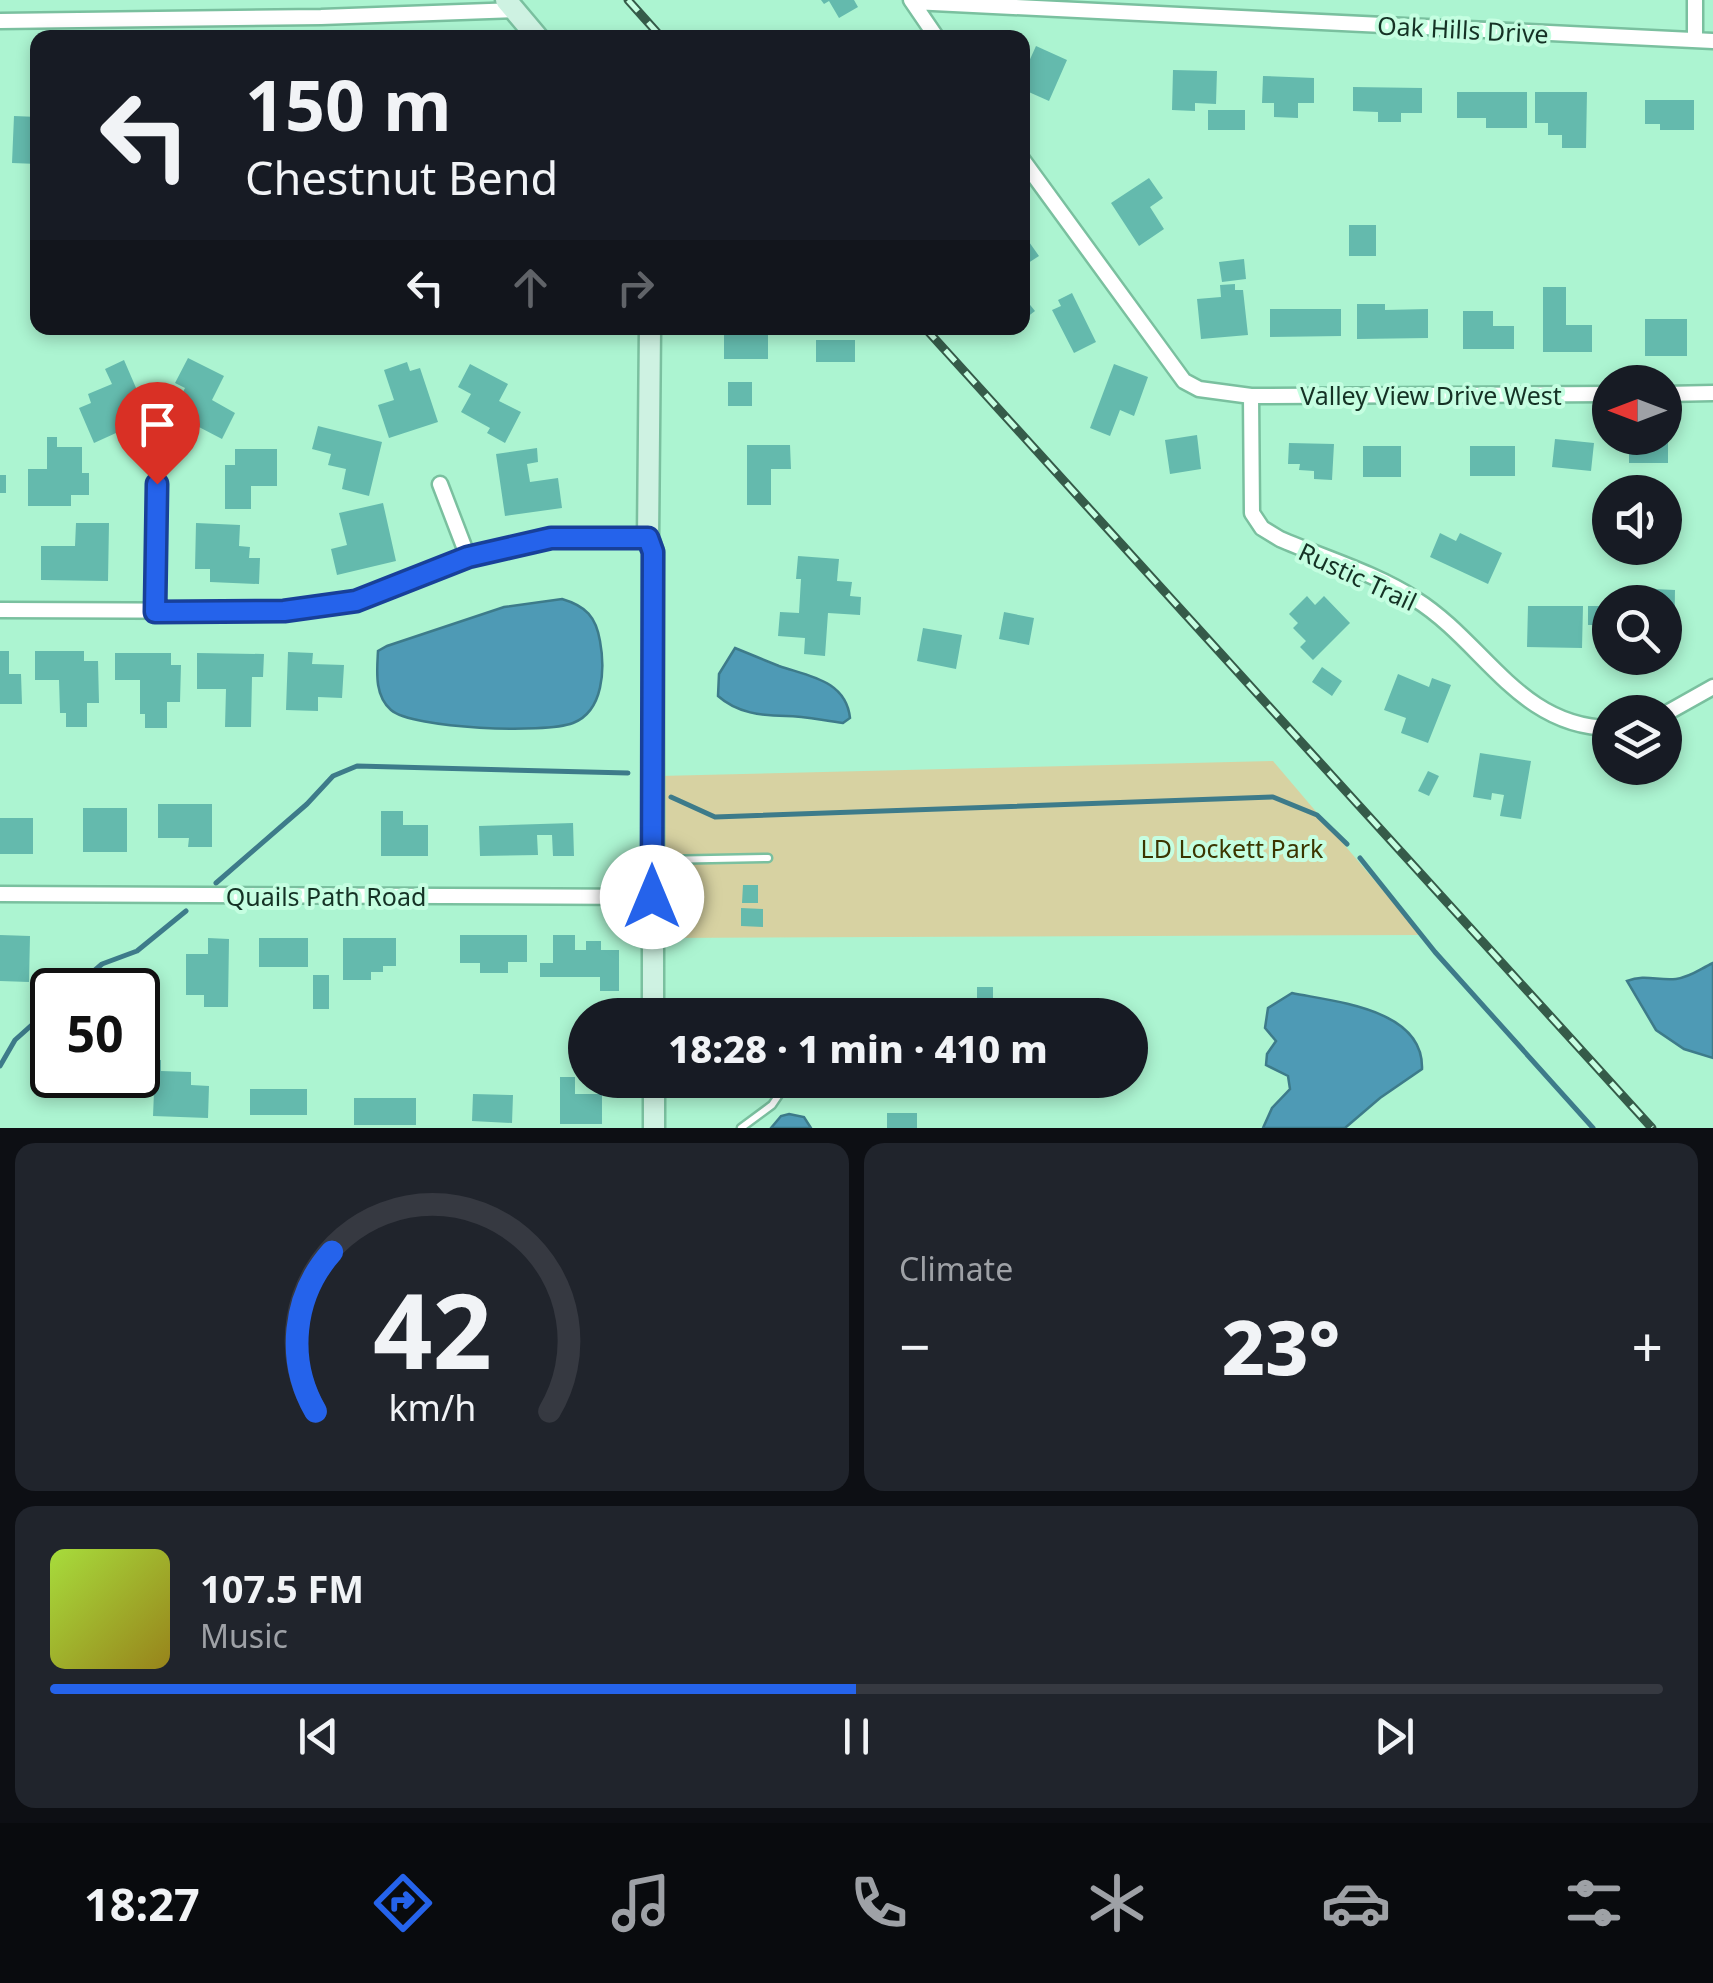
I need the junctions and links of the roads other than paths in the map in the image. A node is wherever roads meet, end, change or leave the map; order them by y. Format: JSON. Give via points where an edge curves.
{"nodes":[{"id":1,"x":1695,"y":0,"type":"edge"},
{"id":2,"x":912,"y":1,"type":"edge"},
{"id":3,"x":510,"y":5,"type":"edge"},
{"id":4,"x":0,"y":21,"type":"edge"},
{"id":5,"x":531,"y":30,"type":"edge"},
{"id":6,"x":932,"y":30,"type":"edge"},
{"id":7,"x":1694,"y":40,"type":"junction"},
{"id":8,"x":1713,"y":41,"type":"edge"},
{"id":9,"x":1030,"y":171,"type":"edge"},
{"id":10,"x":650,"y":335,"type":"edge"},
{"id":11,"x":1713,"y":393,"type":"edge"},
{"id":12,"x":1592,"y":394,"type":"edge"},
{"id":13,"x":1682,"y":394,"type":"edge"},
{"id":14,"x":1251,"y":396,"type":"junction"},
{"id":15,"x":157,"y":484,"type":"dead end"},
{"id":16,"x":440,"y":484,"type":"dead end"},
{"id":17,"x":648,"y":538,"type":"junction"},
{"id":18,"x":468,"y":557,"type":"junction"},
{"id":19,"x":0,"y":610,"type":"edge"},
{"id":20,"x":155,"y":612,"type":"junction"},
{"id":21,"x":1713,"y":687,"type":"edge"},
{"id":22,"x":1682,"y":704,"type":"edge"},
{"id":23,"x":1592,"y":728,"type":"edge"},
{"id":24,"x":768,"y":858,"type":"dead end"},
{"id":25,"x":652,"y":860,"type":"junction"},
{"id":26,"x":0,"y":894,"type":"edge"},
{"id":27,"x":652,"y":897,"type":"junction"},
{"id":28,"x":653,"y":998,"type":"edge"},
{"id":29,"x":654,"y":1098,"type":"edge"},
{"id":30,"x":776,"y":1098,"type":"edge"},
{"id":31,"x":654,"y":1128,"type":"edge"},
{"id":32,"x":741,"y":1128,"type":"edge"}],
"edges":[{"from":1,"to":7,"type":"street"},
{"from":2,"to":6,"type":"street"},
{"from":2,"to":7,"type":"street","name":"Oak Hills Drive"},
{"from":3,"to":4,"type":"street","via":[[288,18]]},
{"from":3,"to":5,"type":"main road"},
{"from":7,"to":8,"type":"street","name":"Oak Hills Drive"},
{"from":9,"to":14,"type":"street","name":"Valley View Drive West","via":[[1184,381]]},
{"from":10,"to":17,"type":"main road"},
{"from":11,"to":13,"type":"street"},
{"from":12,"to":14,"type":"street","name":"Valley View Drive West"},
{"from":14,"to":23,"type":"street","name":"Rustic Trail","via":[[1252,513],[1262,528],[1416,599],[1522,696],[1554,718]]},
{"from":15,"to":20,"type":"street"},
{"from":16,"to":18,"type":"street"},
{"from":17,"to":18,"type":"street","via":[[551,538]]},
{"from":17,"to":25,"type":"main road"},
{"from":18,"to":20,"type":"street","via":[[356,601],[284,611]]},
{"from":19,"to":20,"type":"street"},
{"from":21,"to":22,"type":"street"},
{"from":24,"to":25,"type":"lane"},
{"from":25,"to":27,"type":"main road"},
{"from":26,"to":27,"type":"street","name":"Quails Path Road"},
{"from":27,"to":28,"type":"main road"},
{"from":29,"to":31,"type":"main road"},
{"from":30,"to":32,"type":"lane"}]}
